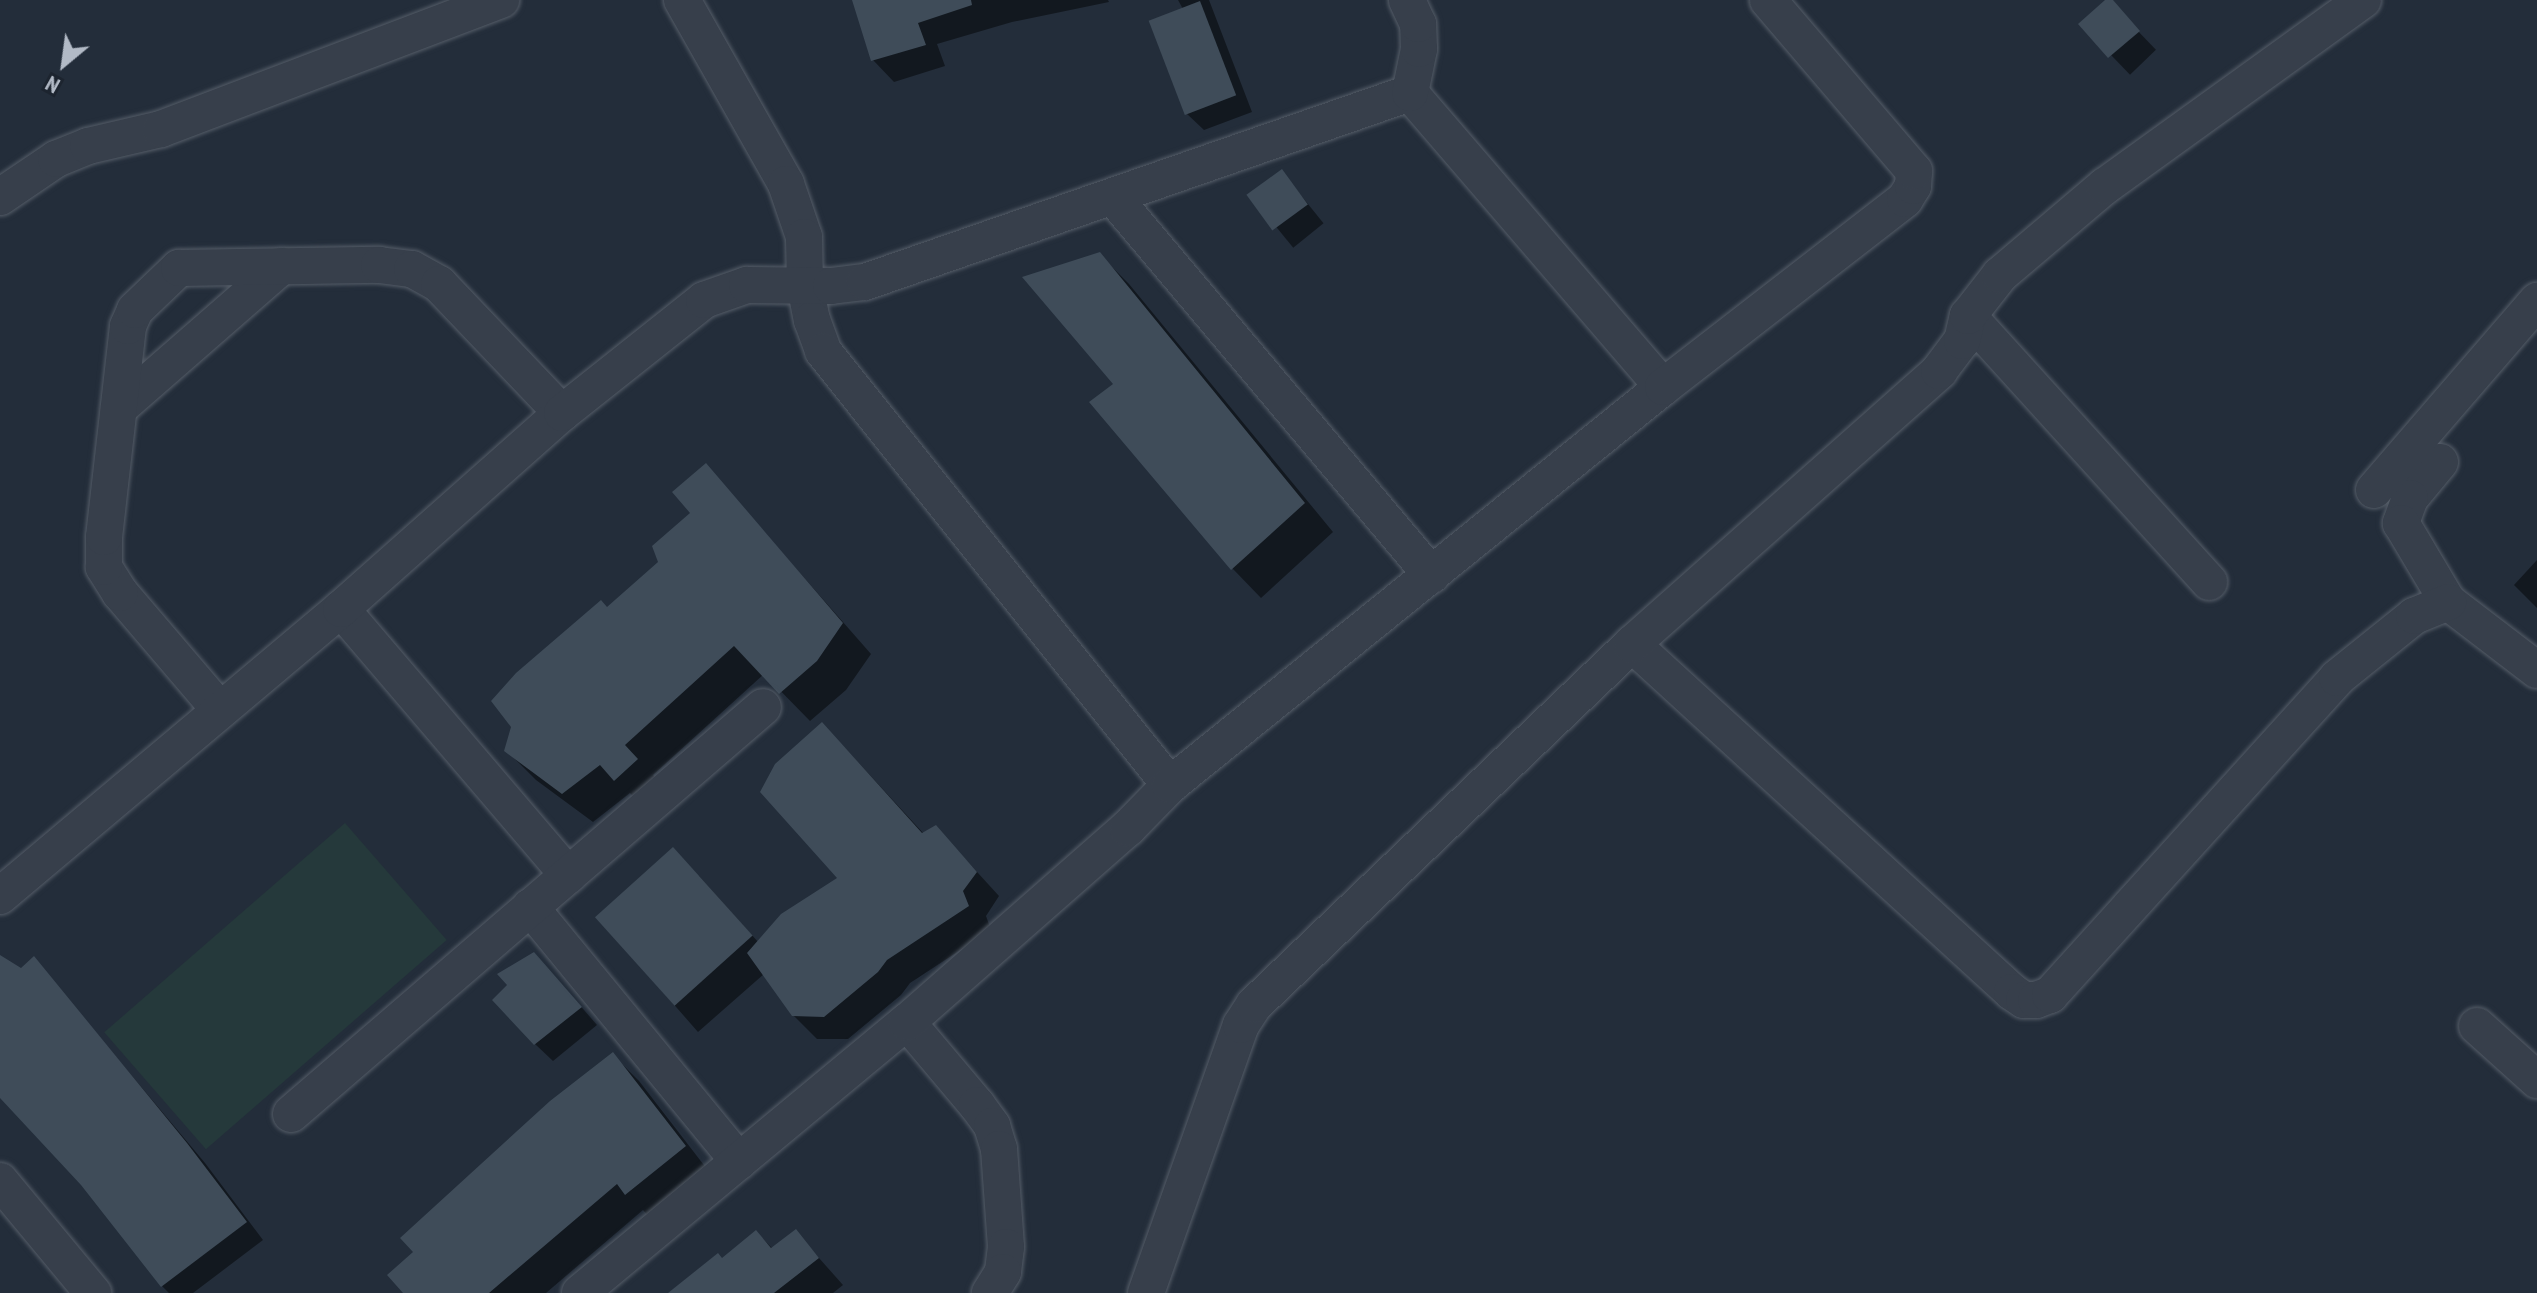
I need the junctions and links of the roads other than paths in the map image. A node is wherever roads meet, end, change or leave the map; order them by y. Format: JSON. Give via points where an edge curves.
{"nodes":[{"id":1,"x":501,"y":0,"type":"edge"},
{"id":2,"x":682,"y":0,"type":"edge"},
{"id":3,"x":1407,"y":0,"type":"edge"},
{"id":4,"x":1768,"y":0,"type":"edge"},
{"id":5,"x":2363,"y":0,"type":"edge"},
{"id":6,"x":1410,"y":93,"type":"junction"},
{"id":7,"x":0,"y":197,"type":"edge"},
{"id":8,"x":1114,"y":198,"type":"junction"},
{"id":9,"x":282,"y":266,"type":"junction"},
{"id":10,"x":805,"y":285,"type":"junction"},
{"id":11,"x":2537,"y":301,"type":"edge"},
{"id":12,"x":1968,"y":316,"type":"junction"},
{"id":13,"x":1663,"y":387,"type":"junction"},
{"id":14,"x":119,"y":408,"type":"junction"},
{"id":15,"x":562,"y":413,"type":"junction"},
{"id":16,"x":2440,"y":462,"type":"dead end"},
{"id":17,"x":2374,"y":490,"type":"dead end"},
{"id":18,"x":1432,"y":575,"type":"junction"},
{"id":19,"x":2209,"y":582,"type":"dead end"},
{"id":20,"x":2448,"y":602,"type":"junction"},
{"id":21,"x":341,"y":609,"type":"junction"},
{"id":22,"x":1632,"y":644,"type":"junction"},
{"id":23,"x":2537,"y":670,"type":"edge"},
{"id":24,"x":763,"y":707,"type":"dead end"},
{"id":25,"x":220,"y":710,"type":"junction"},
{"id":26,"x":1170,"y":785,"type":"junction"},
{"id":27,"x":568,"y":875,"type":"junction"},
{"id":28,"x":0,"y":896,"type":"edge"},
{"id":29,"x":530,"y":907,"type":"junction"},
{"id":30,"x":907,"y":1022,"type":"junction"},
{"id":31,"x":2477,"y":1026,"type":"dead end"},
{"id":32,"x":2533,"y":1069,"type":"edge"},
{"id":33,"x":291,"y":1114,"type":"dead end"},
{"id":34,"x":739,"y":1161,"type":"junction"},
{"id":35,"x":0,"y":1181,"type":"edge"},
{"id":36,"x":93,"y":1293,"type":"edge"},
{"id":37,"x":580,"y":1293,"type":"edge"},
{"id":38,"x":990,"y":1293,"type":"edge"},
{"id":39,"x":1146,"y":1293,"type":"edge"}],
"edges":[{"from":1,"to":7,"type":"street","via":[[161,129],[88,146],[56,159]]},
{"from":2,"to":10,"type":"street","via":[[786,184],[804,237]]},
{"from":3,"to":6,"type":"street","via":[[1418,24],[1419,49]]},
{"from":4,"to":13,"type":"street","via":[[1914,171],[1913,186],[1905,199]]},
{"from":5,"to":12,"type":"street","via":[[2105,186],[2000,275]]},
{"from":6,"to":8,"type":"street"},
{"from":6,"to":13,"type":"street"},
{"from":8,"to":10,"type":"street","via":[[865,282]]},
{"from":8,"to":18,"type":"street"},
{"from":9,"to":14,"type":"street"},
{"from":9,"to":14,"type":"street","via":[[179,268],[131,318]]},
{"from":9,"to":15,"type":"street","via":[[412,269],[439,284]]},
{"from":10,"to":15,"type":"street","via":[[747,285],[704,300]]},
{"from":10,"to":26,"type":"street","via":[[823,351]]},
{"from":11,"to":17,"type":"street"},
{"from":12,"to":19,"type":"street"},
{"from":12,"to":22,"type":"street","via":[[1962,341],[1939,371]]},
{"from":13,"to":18,"type":"street"},
{"from":14,"to":25,"type":"street","via":[[104,567]]},
{"from":15,"to":21,"type":"street"},
{"from":16,"to":20,"type":"street","via":[[2410,498],[2401,523]]},
{"from":18,"to":26,"type":"street"},
{"from":20,"to":22,"type":"street","via":[[2414,616],[2337,678],[2050,995],[2036,1000],[2012,992]]},
{"from":20,"to":23,"type":"street"},
{"from":21,"to":25,"type":"street"},
{"from":21,"to":27,"type":"street"},
{"from":22,"to":39,"type":"street","via":[[1254,1005],[1241,1025]]},
{"from":24,"to":27,"type":"street"},
{"from":25,"to":28,"type":"street"},
{"from":26,"to":30,"type":"street"},
{"from":27,"to":29,"type":"street"},
{"from":29,"to":33,"type":"street"},
{"from":29,"to":34,"type":"street"},
{"from":30,"to":34,"type":"street"},
{"from":30,"to":38,"type":"street","via":[[992,1126],[999,1149],[1006,1247],[1003,1272]]},
{"from":31,"to":32,"type":"street"},
{"from":34,"to":37,"type":"street"},
{"from":35,"to":36,"type":"street"}]}
